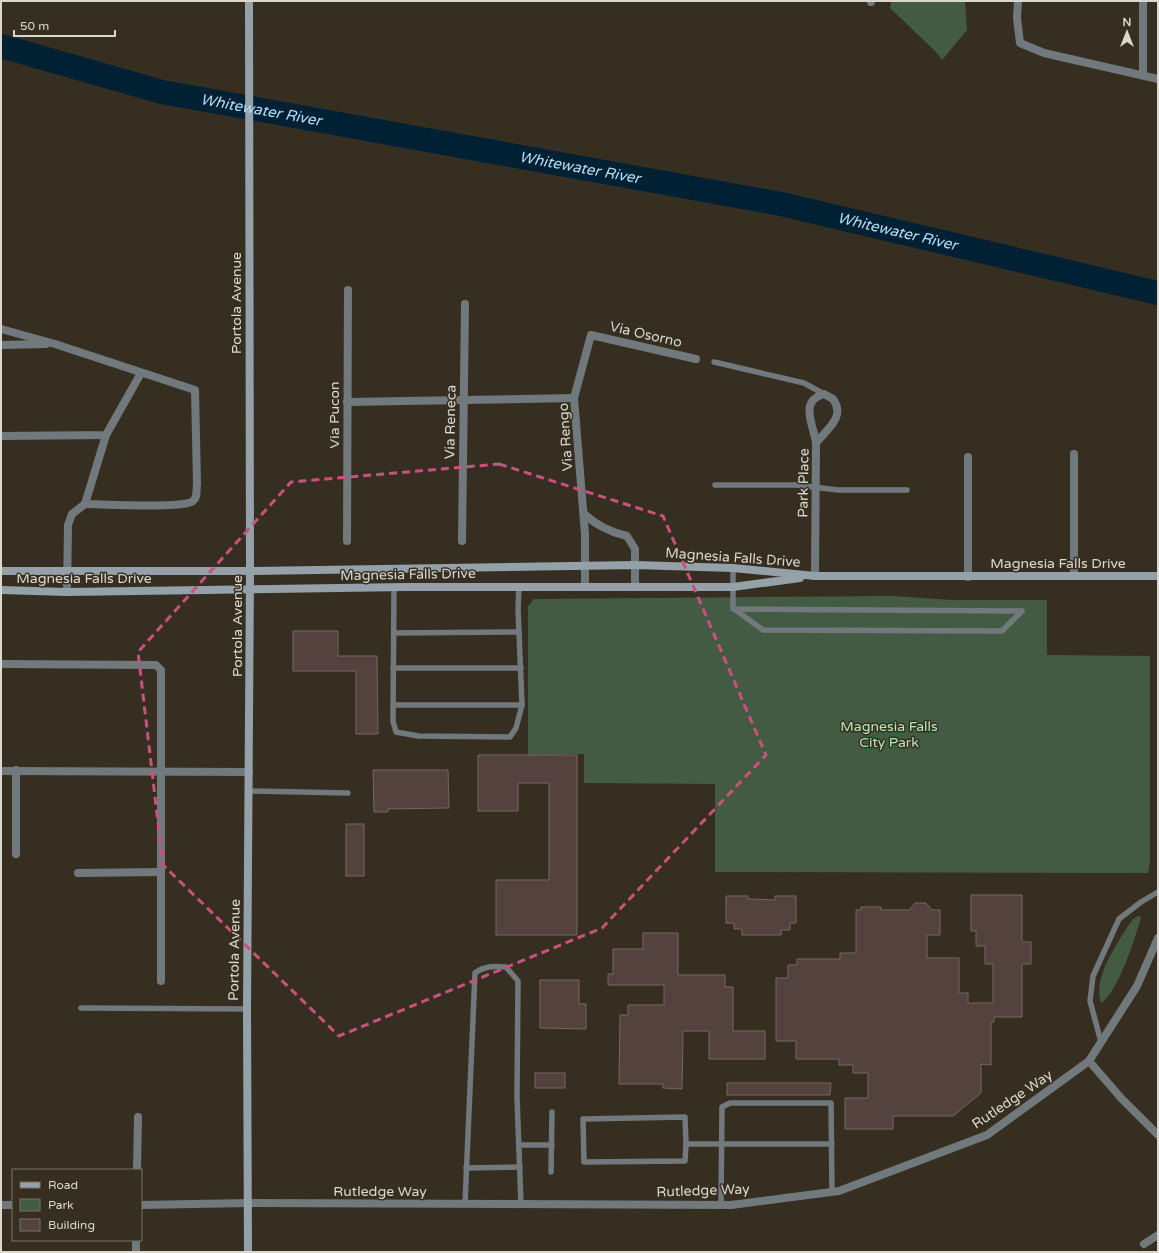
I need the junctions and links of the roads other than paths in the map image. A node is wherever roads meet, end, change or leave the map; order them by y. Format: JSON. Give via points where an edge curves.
{"nodes":[{"id":1,"x":249,"y":1,"type":"edge"},
{"id":2,"x":1018,"y":1,"type":"edge"},
{"id":3,"x":1143,"y":1,"type":"edge"},
{"id":4,"x":1143,"y":75,"type":"junction"},
{"id":5,"x":1158,"y":79,"type":"edge"},
{"id":6,"x":348,"y":290,"type":"dead end"},
{"id":7,"x":465,"y":304,"type":"dead end"},
{"id":8,"x":1,"y":329,"type":"edge"},
{"id":9,"x":591,"y":335,"type":"joint"},
{"id":10,"x":55,"y":344,"type":"junction"},
{"id":11,"x":1,"y":345,"type":"edge"},
{"id":12,"x":696,"y":359,"type":"dead end"},
{"id":13,"x":714,"y":362,"type":"dead end"},
{"id":14,"x":141,"y":373,"type":"junction"},
{"id":15,"x":824,"y":394,"type":"junction"},
{"id":16,"x":574,"y":398,"type":"junction"},
{"id":17,"x":463,"y":400,"type":"junction"},
{"id":18,"x":347,"y":402,"type":"junction"},
{"id":19,"x":106,"y":435,"type":"junction"},
{"id":20,"x":1,"y":436,"type":"edge"},
{"id":21,"x":816,"y":443,"type":"junction"},
{"id":22,"x":1074,"y":454,"type":"dead end"},
{"id":23,"x":968,"y":457,"type":"dead end"},
{"id":24,"x":715,"y":485,"type":"dead end"},
{"id":25,"x":816,"y":488,"type":"junction"},
{"id":26,"x":907,"y":490,"type":"dead end"},
{"id":27,"x":85,"y":504,"type":"junction"},
{"id":28,"x":584,"y":514,"type":"junction"},
{"id":29,"x":347,"y":541,"type":"dead end"},
{"id":30,"x":462,"y":541,"type":"dead end"},
{"id":31,"x":585,"y":565,"type":"junction"},
{"id":32,"x":635,"y":565,"type":"junction"},
{"id":33,"x":733,"y":568,"type":"junction"},
{"id":34,"x":1,"y":571,"type":"edge"},
{"id":35,"x":250,"y":571,"type":"junction"},
{"id":36,"x":67,"y":572,"type":"junction"},
{"id":37,"x":815,"y":576,"type":"junction"},
{"id":38,"x":1074,"y":576,"type":"junction"},
{"id":39,"x":1158,"y":576,"type":"edge"},
{"id":40,"x":968,"y":577,"type":"junction"},
{"id":41,"x":520,"y":586,"type":"junction"},
{"id":42,"x":394,"y":587,"type":"junction"},
{"id":43,"x":585,"y":587,"type":"junction"},
{"id":44,"x":635,"y":587,"type":"junction"},
{"id":45,"x":733,"y":587,"type":"junction"},
{"id":46,"x":250,"y":589,"type":"junction"},
{"id":47,"x":1,"y":590,"type":"edge"},
{"id":48,"x":68,"y":592,"type":"junction"},
{"id":49,"x":733,"y":609,"type":"junction"},
{"id":50,"x":519,"y":632,"type":"junction"},
{"id":51,"x":394,"y":633,"type":"junction"},
{"id":52,"x":1,"y":664,"type":"edge"},
{"id":53,"x":393,"y":668,"type":"junction"},
{"id":54,"x":521,"y":668,"type":"junction"},
{"id":55,"x":393,"y":705,"type":"junction"},
{"id":56,"x":522,"y":705,"type":"junction"},
{"id":57,"x":1,"y":770,"type":"edge"},
{"id":58,"x":16,"y":770,"type":"junction"},
{"id":59,"x":161,"y":771,"type":"junction"},
{"id":60,"x":249,"y":772,"type":"junction"},
{"id":61,"x":249,"y":791,"type":"junction"},
{"id":62,"x":348,"y":793,"type":"dead end"},
{"id":63,"x":16,"y":854,"type":"dead end"},
{"id":64,"x":78,"y":872,"type":"dead end"},
{"id":65,"x":161,"y":872,"type":"junction"},
{"id":66,"x":1158,"y":892,"type":"edge"},
{"id":67,"x":1158,"y":938,"type":"edge"},
{"id":68,"x":161,"y":981,"type":"dead end"},
{"id":69,"x":81,"y":1008,"type":"dead end"},
{"id":70,"x":246,"y":1009,"type":"junction"},
{"id":71,"x":1101,"y":1042,"type":"junction"},
{"id":72,"x":1089,"y":1061,"type":"junction"},
{"id":73,"x":552,"y":1112,"type":"dead end"},
{"id":74,"x":138,"y":1117,"type":"dead end"},
{"id":75,"x":1158,"y":1135,"type":"edge"},
{"id":76,"x":686,"y":1144,"type":"junction"},
{"id":77,"x":832,"y":1144,"type":"junction"},
{"id":78,"x":519,"y":1145,"type":"junction"},
{"id":79,"x":552,"y":1145,"type":"junction"},
{"id":80,"x":722,"y":1145,"type":"junction"},
{"id":81,"x":520,"y":1167,"type":"junction"},
{"id":82,"x":466,"y":1168,"type":"junction"},
{"id":83,"x":137,"y":1169,"type":"edge"},
{"id":84,"x":552,"y":1172,"type":"dead end"},
{"id":85,"x":832,"y":1192,"type":"junction"},
{"id":86,"x":248,"y":1204,"type":"junction"},
{"id":87,"x":465,"y":1204,"type":"junction"},
{"id":88,"x":1,"y":1205,"type":"edge"},
{"id":89,"x":12,"y":1205,"type":"edge"},
{"id":90,"x":142,"y":1205,"type":"edge"},
{"id":91,"x":521,"y":1205,"type":"junction"},
{"id":92,"x":721,"y":1205,"type":"junction"},
{"id":93,"x":1158,"y":1235,"type":"edge"},
{"id":94,"x":136,"y":1241,"type":"edge"},
{"id":95,"x":1144,"y":1244,"type":"dead end"},
{"id":96,"x":136,"y":1252,"type":"edge"},
{"id":97,"x":248,"y":1252,"type":"edge"}],
"edges":[{"from":1,"to":35,"type":"street","name":"Portola Avenue"},
{"from":2,"to":4,"type":"street","via":[[1020,42],[1044,53]]},
{"from":3,"to":4,"type":"street"},
{"from":4,"to":5,"type":"street"},
{"from":6,"to":18,"type":"street","name":"Via Pucon"},
{"from":7,"to":17,"type":"street","name":"Via Reneca"},
{"from":8,"to":10,"type":"street"},
{"from":9,"to":12,"type":"street","name":"Via Osorno"},
{"from":9,"to":16,"type":"street","name":"Via Rengo"},
{"from":10,"to":11,"type":"street"},
{"from":10,"to":14,"type":"street"},
{"from":13,"to":15,"type":"lane","via":[[804,384]]},
{"from":14,"to":19,"type":"street"},
{"from":14,"to":27,"type":"street","via":[[195,390],[196,496],[192,502],[184,505]]},
{"from":15,"to":21,"type":"street","via":[[815,397],[809,404]]},
{"from":15,"to":21,"type":"street","name":"Park Place","via":[[833,399],[839,412]]},
{"from":16,"to":17,"type":"street"},
{"from":16,"to":28,"type":"street","name":"Via Rengo"},
{"from":17,"to":18,"type":"street"},
{"from":17,"to":30,"type":"street","name":"Via Reneca"},
{"from":18,"to":29,"type":"street","name":"Via Pucon"},
{"from":19,"to":20,"type":"street"},
{"from":19,"to":27,"type":"street"},
{"from":21,"to":25,"type":"street","name":"Park Place"},
{"from":22,"to":38,"type":"street"},
{"from":23,"to":40,"type":"street"},
{"from":24,"to":25,"type":"lane","via":[[796,485]]},
{"from":25,"to":26,"type":"lane"},
{"from":25,"to":37,"type":"street","name":"Park Place"},
{"from":27,"to":36,"type":"street","via":[[72,514],[68,525]]},
{"from":28,"to":31,"type":"street","name":"Via Rengo"},
{"from":28,"to":32,"type":"street","via":[[594,524],[627,536],[635,549]]},
{"from":31,"to":32,"type":"street","name":"Magnesia Falls Drive"},
{"from":31,"to":35,"type":"street","name":"Magnesia Falls Drive"},
{"from":31,"to":43,"type":"street","name":"Via Rengo"},
{"from":32,"to":33,"type":"street","name":"Magnesia Falls Drive"},
{"from":32,"to":44,"type":"street"},
{"from":33,"to":37,"type":"street","name":"Magnesia Falls Drive"},
{"from":33,"to":45,"type":"lane"},
{"from":34,"to":36,"type":"street","name":"Magnesia Falls Drive"},
{"from":35,"to":36,"type":"street","name":"Magnesia Falls Drive"},
{"from":35,"to":46,"type":"street","name":"Portola Avenue"},
{"from":36,"to":48,"type":"street"},
{"from":37,"to":40,"type":"street","name":"Magnesia Falls Drive"},
{"from":37,"to":45,"type":"street","name":"Magnesia Falls Drive"},
{"from":38,"to":39,"type":"street","name":"Magnesia Falls Drive"},
{"from":38,"to":40,"type":"street","name":"Magnesia Falls Drive"},
{"from":41,"to":42,"type":"street","name":"Magnesia Falls Drive"},
{"from":41,"to":43,"type":"street","name":"Magnesia Falls Drive"},
{"from":41,"to":50,"type":"lane"},
{"from":42,"to":46,"type":"street","name":"Magnesia Falls Drive"},
{"from":42,"to":51,"type":"lane"},
{"from":43,"to":44,"type":"street","name":"Magnesia Falls Drive"},
{"from":44,"to":45,"type":"street","name":"Magnesia Falls Drive"},
{"from":45,"to":49,"type":"lane"},
{"from":46,"to":48,"type":"street","name":"Magnesia Falls Drive"},
{"from":46,"to":60,"type":"street","name":"Portola Avenue"},
{"from":47,"to":48,"type":"street","name":"Magnesia Falls Drive"},
{"from":49,"to":49,"type":"lane","via":[[763,630],[1002,631],[1022,611]]},
{"from":50,"to":51,"type":"lane"},
{"from":50,"to":54,"type":"lane"},
{"from":51,"to":53,"type":"lane"},
{"from":52,"to":59,"type":"street","via":[[156,665],[161,670]]},
{"from":53,"to":54,"type":"lane"},
{"from":53,"to":55,"type":"lane"},
{"from":54,"to":56,"type":"lane"},
{"from":55,"to":56,"type":"lane"},
{"from":55,"to":56,"type":"lane","via":[[396,732],[418,736],[510,737],[516,728]]},
{"from":57,"to":58,"type":"street"},
{"from":58,"to":59,"type":"street"},
{"from":58,"to":63,"type":"street"},
{"from":59,"to":60,"type":"street"},
{"from":59,"to":65,"type":"street"},
{"from":60,"to":61,"type":"street","name":"Portola Avenue"},
{"from":61,"to":62,"type":"lane"},
{"from":61,"to":70,"type":"street","name":"Portola Avenue"},
{"from":64,"to":65,"type":"street"},
{"from":65,"to":68,"type":"street"},
{"from":66,"to":71,"type":"lane","via":[[1119,919],[1093,976],[1090,1001]]},
{"from":67,"to":71,"type":"street","name":"Rutledge Way","via":[[1137,986]]},
{"from":69,"to":70,"type":"lane"},
{"from":70,"to":86,"type":"street","name":"Portola Avenue"},
{"from":71,"to":72,"type":"street","name":"Rutledge Way"},
{"from":72,"to":75,"type":"street"},
{"from":72,"to":85,"type":"street","name":"Rutledge Way","via":[[987,1135]]},
{"from":73,"to":79,"type":"lane"},
{"from":74,"to":83,"type":"street"},
{"from":76,"to":76,"type":"lane","via":[[686,1117],[583,1119],[584,1162],[685,1161]]},
{"from":76,"to":80,"type":"lane"},
{"from":77,"to":80,"type":"lane"},
{"from":77,"to":80,"type":"lane","via":[[831,1103],[730,1103],[722,1107]]},
{"from":77,"to":85,"type":"lane"},
{"from":78,"to":79,"type":"lane"},
{"from":78,"to":81,"type":"lane"},
{"from":78,"to":82,"type":"lane","via":[[518,981],[506,967],[483,967],[475,973]]},
{"from":79,"to":84,"type":"lane"},
{"from":80,"to":92,"type":"lane"},
{"from":81,"to":82,"type":"lane"},
{"from":81,"to":91,"type":"lane"},
{"from":82,"to":87,"type":"lane"},
{"from":85,"to":92,"type":"street","name":"Rutledge Way"},
{"from":86,"to":87,"type":"street","name":"Rutledge Way"},
{"from":86,"to":90,"type":"street","name":"Rutledge Way"},
{"from":86,"to":97,"type":"street","name":"Portola Avenue"},
{"from":87,"to":91,"type":"street","name":"Rutledge Way"},
{"from":88,"to":89,"type":"street"},
{"from":91,"to":92,"type":"street","name":"Rutledge Way"},
{"from":93,"to":95,"type":"street"},
{"from":94,"to":96,"type":"street"}]}
